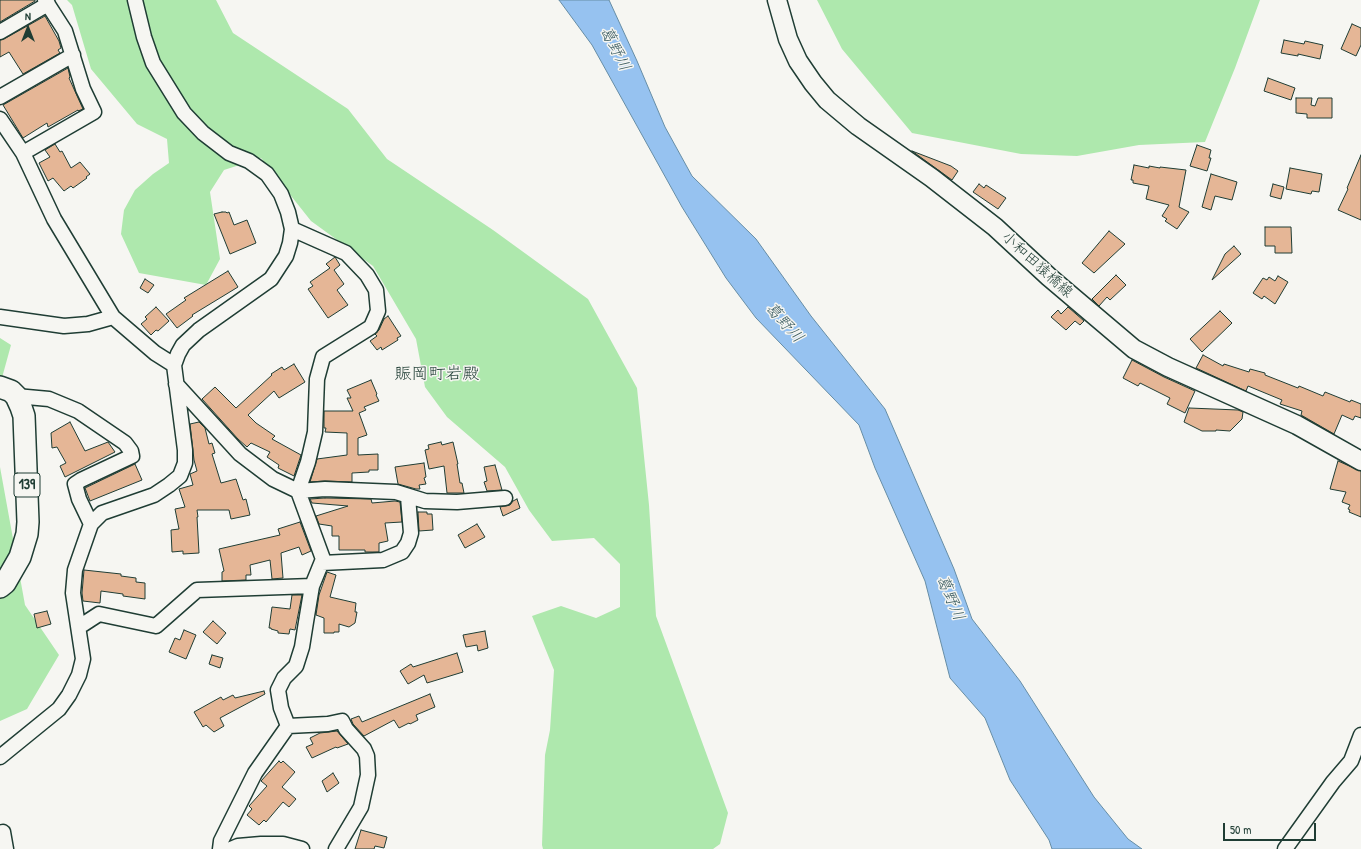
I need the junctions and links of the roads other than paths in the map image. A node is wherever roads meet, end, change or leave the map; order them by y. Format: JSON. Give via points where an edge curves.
{"nodes":[{"id":1,"x":135,"y":0,"type":"edge"},
{"id":2,"x":778,"y":0,"type":"edge"},
{"id":3,"x":46,"y":2,"type":"edge"},
{"id":4,"x":0,"y":32,"type":"edge"},
{"id":5,"x":73,"y":55,"type":"junction"},
{"id":6,"x":0,"y":97,"type":"edge"},
{"id":7,"x":0,"y":119,"type":"edge"},
{"id":8,"x":23,"y":153,"type":"junction"},
{"id":9,"x":292,"y":229,"type":"junction"},
{"id":10,"x":0,"y":317,"type":"edge"},
{"id":11,"x":113,"y":317,"type":"junction"},
{"id":12,"x":174,"y":366,"type":"junction"},
{"id":13,"x":176,"y":384,"type":"junction"},
{"id":14,"x":8,"y":392,"type":"edge"},
{"id":15,"x":1361,"y":461,"type":"edge"},
{"id":16,"x":298,"y":491,"type":"junction"},
{"id":17,"x":408,"y":497,"type":"junction"},
{"id":18,"x":505,"y":498,"type":"dead end"},
{"id":19,"x":90,"y":524,"type":"junction"},
{"id":20,"x":322,"y":563,"type":"junction"},
{"id":21,"x":312,"y":586,"type":"junction"},
{"id":22,"x":0,"y":588,"type":"edge"},
{"id":23,"x":79,"y":627,"type":"junction"},
{"id":24,"x":288,"y":726,"type":"junction"},
{"id":25,"x":1361,"y":735,"type":"edge"},
{"id":26,"x":0,"y":757,"type":"edge"},
{"id":27,"x":0,"y":833,"type":"edge"},
{"id":28,"x":6,"y":849,"type":"edge"},
{"id":29,"x":220,"y":849,"type":"edge"},
{"id":30,"x":231,"y":849,"type":"edge"},
{"id":31,"x":302,"y":849,"type":"edge"},
{"id":32,"x":336,"y":849,"type":"edge"},
{"id":33,"x":1284,"y":849,"type":"edge"}],
"edges":[{"from":1,"to":9,"type":"street","via":[[153,63],[184,113],[203,133],[229,153],[249,161],[266,174],[281,194]]},
{"from":2,"to":15,"type":"main road","name":"小和田猿橋線","via":[[788,39],[798,61],[827,100],[995,228],[1134,349],[1297,425]]},
{"from":3,"to":4,"type":"street"},
{"from":3,"to":5,"type":"street","via":[[65,31]]},
{"from":5,"to":6,"type":"street"},
{"from":5,"to":8,"type":"street","via":[[94,112]]},
{"from":7,"to":8,"type":"street"},
{"from":8,"to":11,"type":"street","via":[[54,219]]},
{"from":9,"to":12,"type":"street","via":[[286,256],[271,279],[199,330],[184,345]]},
{"from":9,"to":16,"type":"street","via":[[346,254],[367,275],[376,290],[378,311],[371,327],[323,357],[317,379],[315,432]]},
{"from":10,"to":11,"type":"street","via":[[64,326],[88,324]]},
{"from":11,"to":12,"type":"street"},
{"from":12,"to":13,"type":"street"},
{"from":13,"to":16,"type":"street","via":[[240,454],[273,479]]},
{"from":13,"to":19,"type":"street","via":[[185,450],[185,463],[180,476],[154,495],[102,513]]},
{"from":14,"to":19,"type":"street","via":[[49,399],[78,411],[125,443],[131,452],[132,456],[75,484]]},
{"from":14,"to":22,"type":"highway","number":"139","via":[[22,406],[24,416],[28,522],[20,557]]},
{"from":16,"to":17,"type":"street","via":[[325,489],[396,492]]},
{"from":16,"to":20,"type":"street","via":[[323,559]]},
{"from":17,"to":18,"type":"street","via":[[425,501],[457,502]]},
{"from":17,"to":20,"type":"street","via":[[411,533],[402,552],[383,560]]},
{"from":19,"to":23,"type":"street","via":[[75,570],[73,593]]},
{"from":20,"to":21,"type":"street"},
{"from":21,"to":23,"type":"street","via":[[197,590],[156,626],[100,614]]},
{"from":21,"to":24,"type":"street","via":[[302,647],[296,666],[284,678],[278,690]]},
{"from":23,"to":26,"type":"street","via":[[83,659],[79,675],[69,695],[59,709]]},
{"from":24,"to":29,"type":"street","via":[[255,774],[221,841]]},
{"from":24,"to":32,"type":"street","via":[[342,722],[367,756],[368,775],[361,807]]},
{"from":25,"to":33,"type":"street","via":[[1351,761]]},
{"from":27,"to":28,"type":"street","via":[[4,832]]},
{"from":30,"to":31,"type":"street","via":[[238,846],[283,844]]}]}
